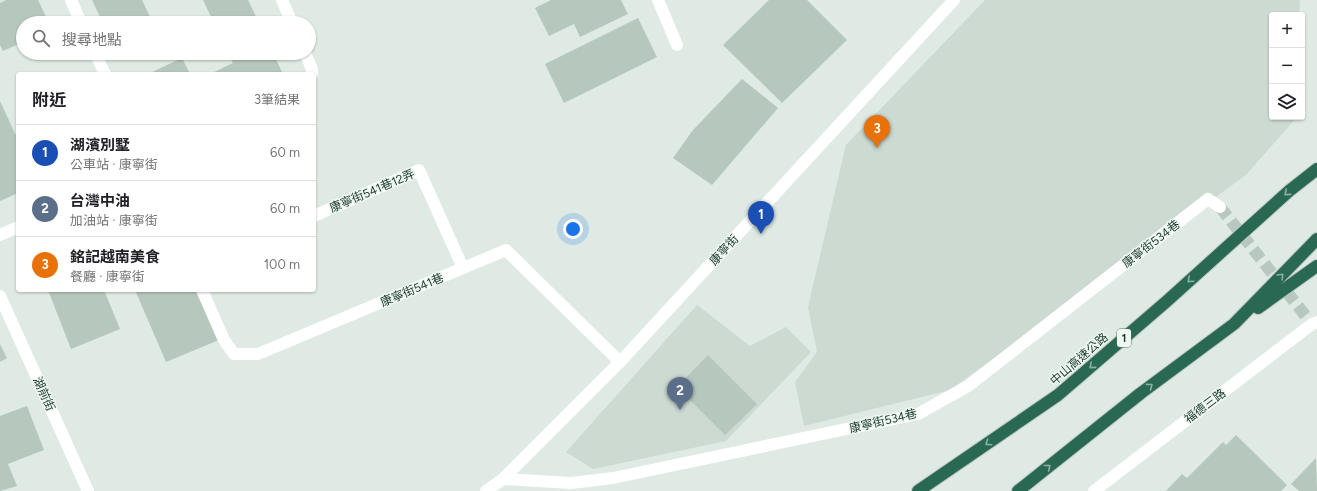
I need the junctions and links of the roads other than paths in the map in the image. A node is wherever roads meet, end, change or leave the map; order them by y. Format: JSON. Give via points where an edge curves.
{"nodes":[{"id":1,"x":71,"y":0,"type":"edge"},
{"id":2,"x":282,"y":0,"type":"edge"},
{"id":3,"x":658,"y":0,"type":"edge"},
{"id":4,"x":954,"y":0,"type":"edge"},
{"id":5,"x":78,"y":16,"type":"edge"},
{"id":6,"x":289,"y":16,"type":"edge"},
{"id":7,"x":677,"y":45,"type":"dead end"},
{"id":8,"x":98,"y":60,"type":"edge"},
{"id":9,"x":308,"y":60,"type":"edge"},
{"id":10,"x":103,"y":72,"type":"edge"},
{"id":11,"x":312,"y":72,"type":"edge"},
{"id":12,"x":1317,"y":168,"type":"edge"},
{"id":13,"x":1220,"y":207,"type":"tunnel mouth"},
{"id":14,"x":316,"y":215,"type":"edge"},
{"id":15,"x":16,"y":228,"type":"edge"},
{"id":16,"x":0,"y":235,"type":"edge"},
{"id":17,"x":1317,"y":239,"type":"edge"},
{"id":18,"x":1317,"y":266,"type":"edge"},
{"id":19,"x":463,"y":268,"type":"junction"},
{"id":20,"x":203,"y":292,"type":"edge"},
{"id":21,"x":0,"y":296,"type":"edge"},
{"id":22,"x":1317,"y":322,"type":"edge"},
{"id":23,"x":1234,"y":324,"type":"junction"},
{"id":24,"x":620,"y":362,"type":"junction"},
{"id":25,"x":503,"y":479,"type":"junction"},
{"id":26,"x":88,"y":491,"type":"edge"},
{"id":27,"x":486,"y":491,"type":"edge"},
{"id":28,"x":918,"y":491,"type":"edge"},
{"id":29,"x":1018,"y":491,"type":"edge"},
{"id":30,"x":1094,"y":491,"type":"edge"}],
"edges":[{"from":1,"to":5,"type":"street"},
{"from":2,"to":6,"type":"street"},
{"from":3,"to":7,"type":"street"},
{"from":4,"to":24,"type":"street","name":"康寧街"},
{"from":8,"to":10,"type":"street"},
{"from":9,"to":11,"type":"street"},
{"from":12,"to":28,"type":"highway","name":"中山高速公路","number":"1","one_way":true,"via":[[1058,395]]},
{"from":13,"to":25,"type":"street","name":"康寧街534巷","via":[[1208,199],[968,386],[918,414],[613,478],[571,483]]},
{"from":14,"to":19,"type":"street","name":"康寧街541巷12弄","via":[[418,170]]},
{"from":15,"to":16,"type":"street"},
{"from":23,"to":17,"type":"highway","one_way":true},
{"from":18,"to":23,"type":"highway"},
{"from":19,"to":20,"type":"street","name":"康寧街541巷","via":[[258,354],[234,354],[224,340]]},
{"from":19,"to":24,"type":"street","name":"康寧街541巷","via":[[506,250]]},
{"from":21,"to":26,"type":"street","name":"湖前街"},
{"from":22,"to":30,"type":"street","name":"福德三路"},
{"from":29,"to":23,"type":"highway","one_way":true,"via":[[1141,393]]},
{"from":24,"to":25,"type":"street","name":"康寧街"},
{"from":25,"to":27,"type":"street","name":"康寧街"}]}
